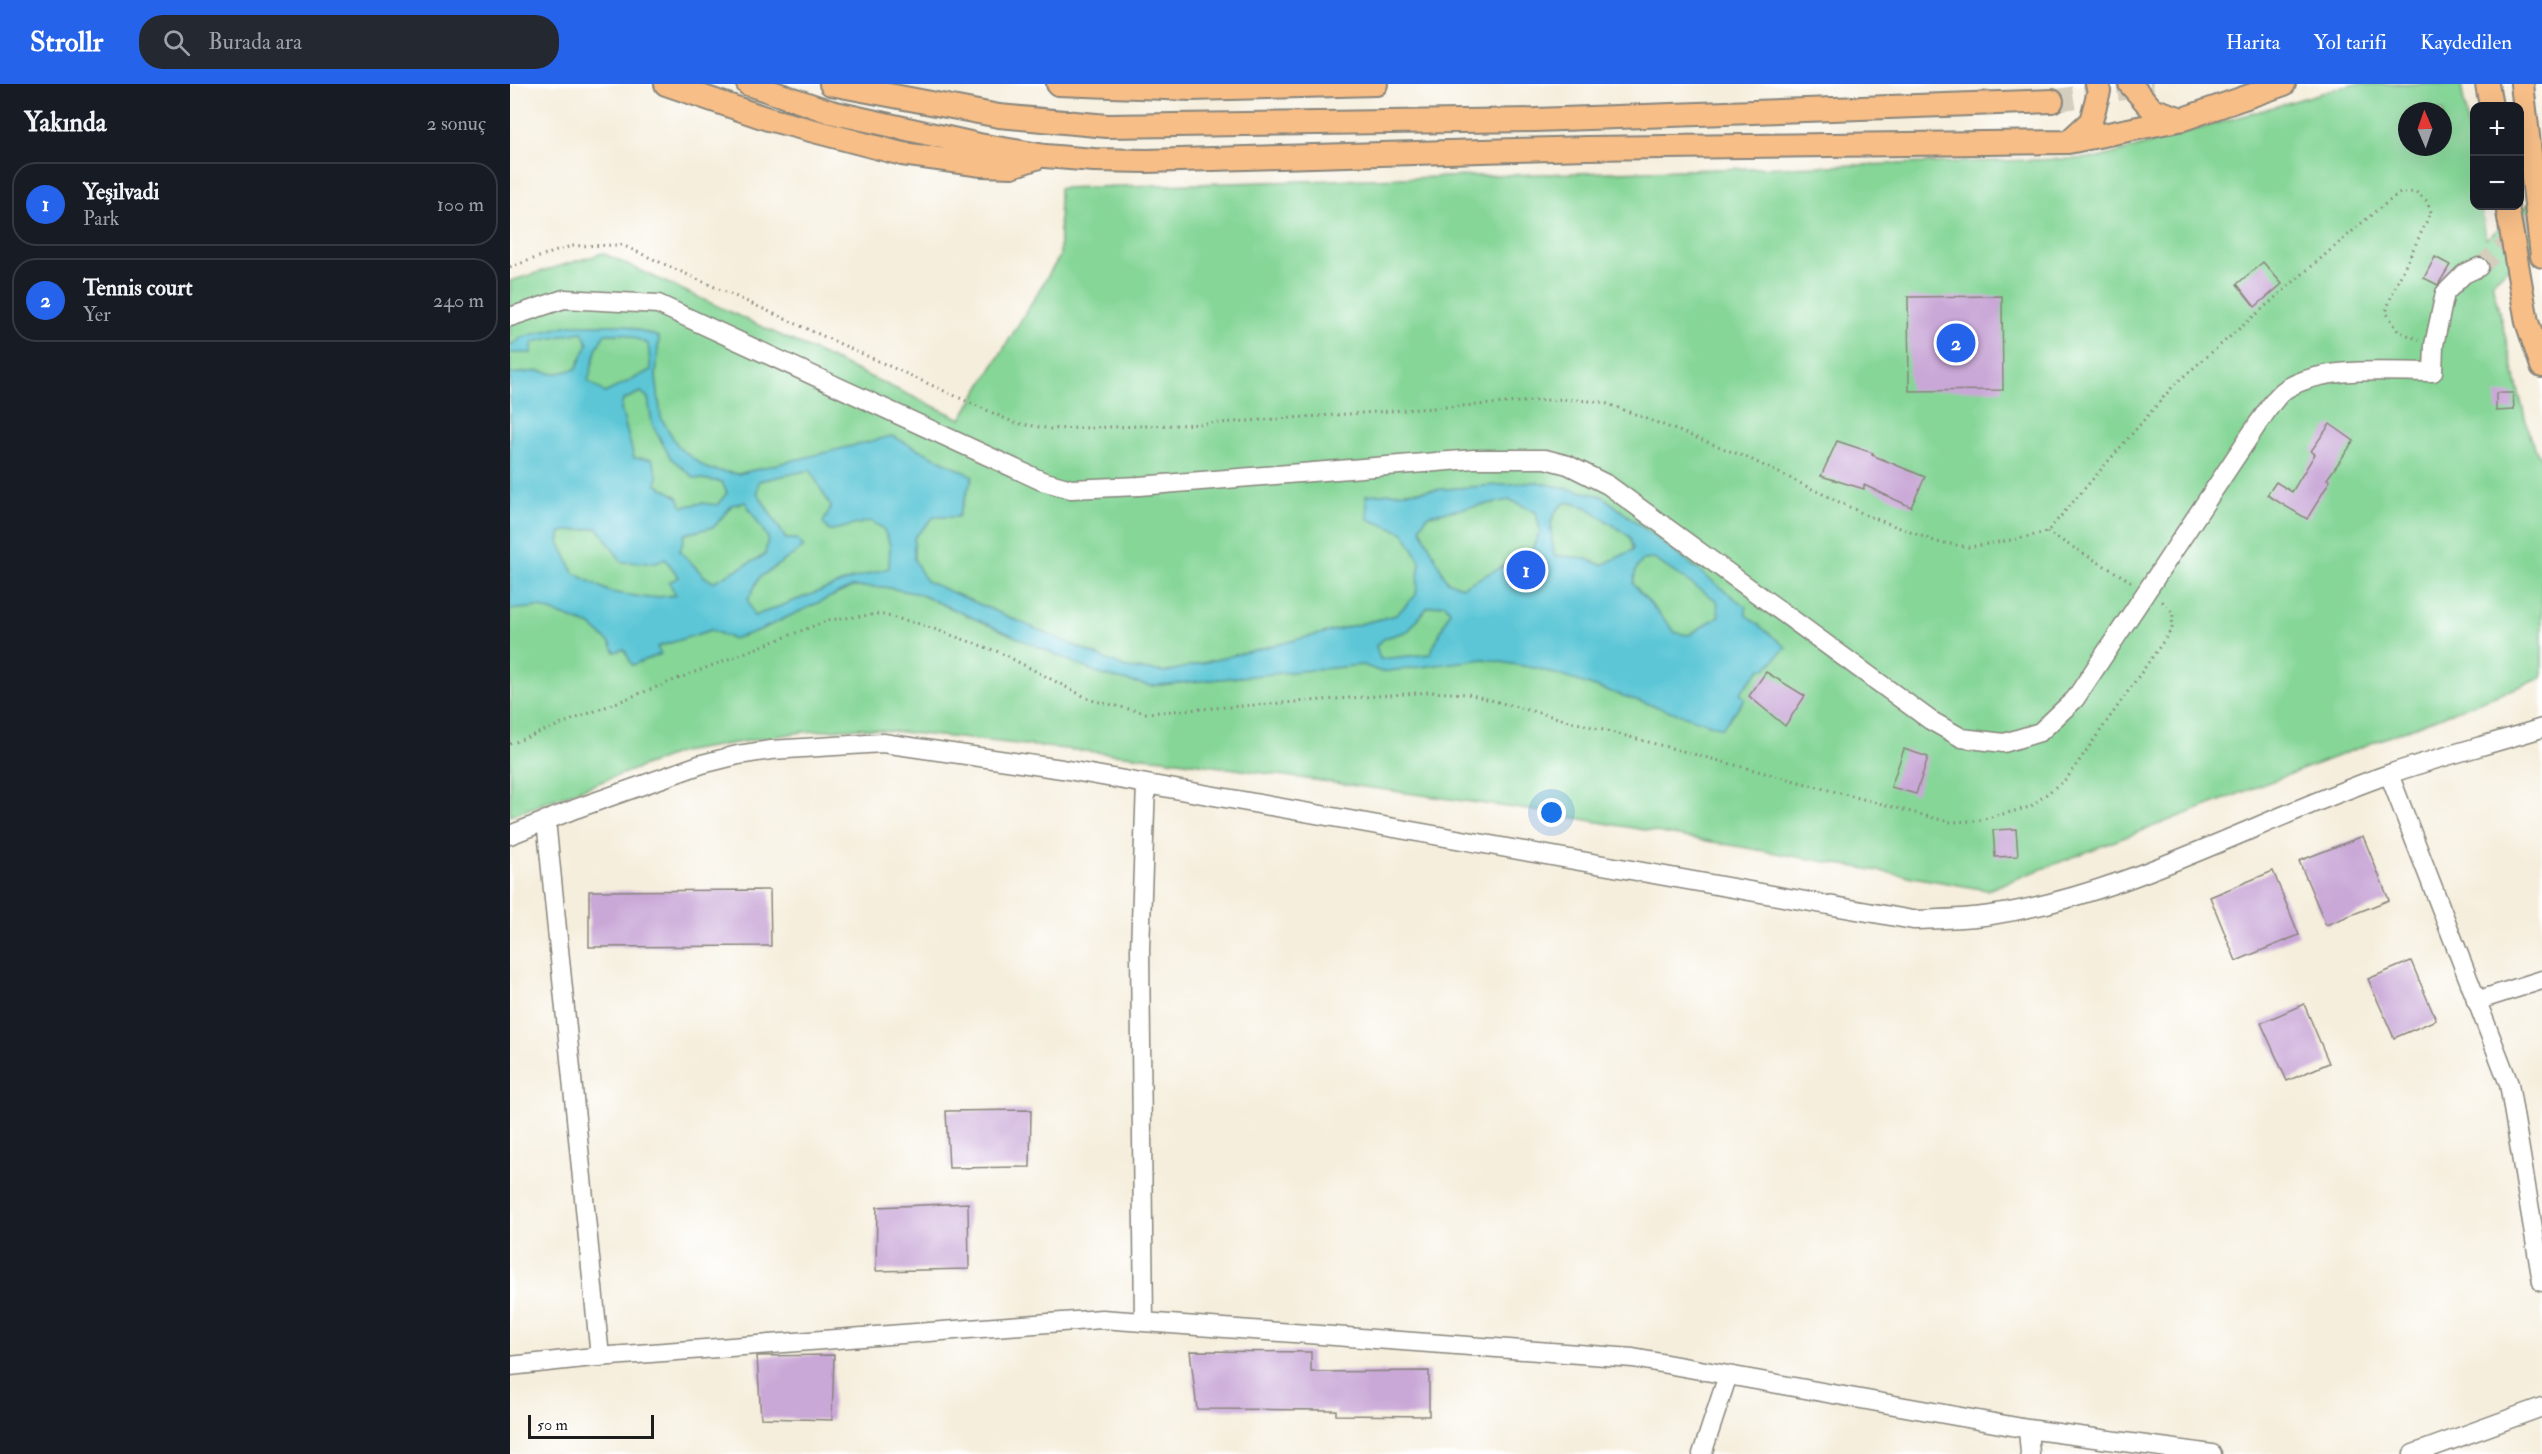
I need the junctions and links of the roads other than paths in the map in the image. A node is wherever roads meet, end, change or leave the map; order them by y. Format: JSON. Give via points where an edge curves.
{"nodes":[{"id":1,"x":666,"y":84,"type":"edge"},
{"id":2,"x":748,"y":84,"type":"edge"},
{"id":3,"x":831,"y":84,"type":"edge"},
{"id":4,"x":1058,"y":84,"type":"edge"},
{"id":5,"x":1377,"y":84,"type":"edge"},
{"id":6,"x":2097,"y":84,"type":"edge"},
{"id":7,"x":2130,"y":84,"type":"edge"},
{"id":8,"x":2284,"y":84,"type":"edge"},
{"id":9,"x":2487,"y":84,"type":"edge"},
{"id":10,"x":2523,"y":88,"type":"edge"},
{"id":11,"x":2052,"y":101,"type":"tunnel mouth"},
{"id":12,"x":2490,"y":102,"type":"edge"},
{"id":13,"x":2183,"y":119,"type":"junction"},
{"id":14,"x":2068,"y":142,"type":"junction"},
{"id":15,"x":1045,"y":156,"type":"junction"},
{"id":16,"x":2508,"y":210,"type":"edge"},
{"id":17,"x":2542,"y":256,"type":"edge"},
{"id":18,"x":2479,"y":267,"type":"tunnel mouth"},
{"id":19,"x":510,"y":317,"type":"edge"},
{"id":20,"x":2542,"y":366,"type":"edge"},
{"id":21,"x":2542,"y":728,"type":"edge"},
{"id":22,"x":2389,"y":774,"type":"junction"},
{"id":23,"x":1146,"y":784,"type":"junction"},
{"id":24,"x":546,"y":820,"type":"junction"},
{"id":25,"x":510,"y":835,"type":"edge"},
{"id":26,"x":2542,"y":980,"type":"edge"},
{"id":27,"x":2476,"y":1001,"type":"junction"},
{"id":28,"x":2542,"y":1282,"type":"edge"},
{"id":29,"x":1144,"y":1322,"type":"junction"},
{"id":30,"x":600,"y":1357,"type":"junction"},
{"id":31,"x":510,"y":1366,"type":"edge"},
{"id":32,"x":1728,"y":1375,"type":"junction"},
{"id":33,"x":2542,"y":1407,"type":"edge"},
{"id":34,"x":2028,"y":1430,"type":"junction"},
{"id":35,"x":1702,"y":1454,"type":"edge"},
{"id":36,"x":2030,"y":1454,"type":"edge"},
{"id":37,"x":2212,"y":1454,"type":"edge"},
{"id":38,"x":2413,"y":1454,"type":"edge"}],
"edges":[{"from":1,"to":15,"type":"main road","via":[[768,119],[902,154],[1012,166]]},
{"from":2,"to":15,"type":"main road","via":[[831,112]]},
{"from":3,"to":11,"type":"main road","via":[[999,116],[1107,126],[1535,120]]},
{"from":4,"to":5,"type":"main road","via":[[1191,89]]},
{"from":6,"to":14,"type":"main road","via":[[2099,91],[2091,121]]},
{"from":7,"to":13,"type":"main road","via":[[2152,109]]},
{"from":8,"to":13,"type":"main road"},
{"from":9,"to":12,"type":"main road"},
{"from":10,"to":17,"type":"main road"},
{"from":13,"to":14,"type":"main road"},
{"from":14,"to":15,"type":"main road","via":[[1587,148],[1169,161]]},
{"from":16,"to":20,"type":"main road","via":[[2527,322]]},
{"from":18,"to":19,"type":"street","via":[[2464,274],[2445,293],[2434,345],[2433,372],[2341,373],[2309,378],[2284,390],[2075,699],[2040,732],[2004,743],[1962,738],[1930,720],[1608,485],[1568,465],[1545,459],[1474,459],[1071,489],[1042,481],[658,303],[564,299]]},
{"from":21,"to":22,"type":"street"},
{"from":22,"to":23,"type":"street","via":[[2128,878],[1992,915],[1913,920]]},
{"from":22,"to":27,"type":"street"},
{"from":23,"to":24,"type":"street","via":[[883,743],[829,746],[738,755],[702,764]]},
{"from":23,"to":29,"type":"street","via":[[1140,949]]},
{"from":24,"to":25,"type":"street"},
{"from":24,"to":30,"type":"street"},
{"from":26,"to":27,"type":"street"},
{"from":27,"to":28,"type":"street","via":[[2509,1084]]},
{"from":29,"to":30,"type":"street","via":[[1102,1319]]},
{"from":29,"to":32,"type":"street","via":[[1633,1358]]},
{"from":30,"to":31,"type":"street"},
{"from":32,"to":34,"type":"street"},
{"from":32,"to":35,"type":"street"},
{"from":33,"to":38,"type":"street"},
{"from":34,"to":36,"type":"street"},
{"from":34,"to":37,"type":"street"}]}
